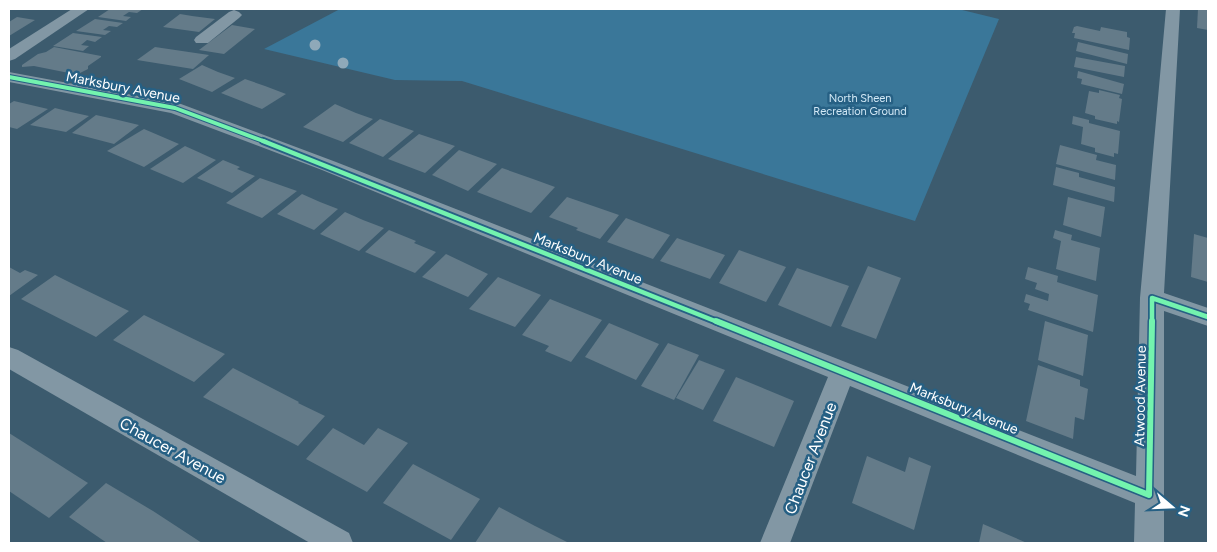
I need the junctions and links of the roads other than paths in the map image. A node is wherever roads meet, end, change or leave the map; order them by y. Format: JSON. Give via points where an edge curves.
{"nodes":[{"id":1,"x":82,"y":9,"type":"edge"},
{"id":2,"x":219,"y":9,"type":"edge"},
{"id":3,"x":1173,"y":9,"type":"edge"},
{"id":4,"x":234,"y":15,"type":"junction"},
{"id":5,"x":250,"y":19,"type":"dead end"},
{"id":6,"x":202,"y":40,"type":"dead end"},
{"id":7,"x":9,"y":56,"type":"edge"},
{"id":8,"x":9,"y":77,"type":"edge"},
{"id":9,"x":1152,"y":298,"type":"junction"},
{"id":10,"x":1208,"y":317,"type":"edge"},
{"id":11,"x":9,"y":357,"type":"edge"},
{"id":12,"x":843,"y":372,"type":"junction"},
{"id":13,"x":1150,"y":494,"type":"junction"},
{"id":14,"x":338,"y":543,"type":"edge"},
{"id":15,"x":775,"y":543,"type":"edge"},
{"id":16,"x":1149,"y":543,"type":"edge"}],
"edges":[{"from":1,"to":7,"type":"street"},
{"from":2,"to":4,"type":"street"},
{"from":3,"to":9,"type":"street","name":"Atwood Avenue"},
{"from":4,"to":5,"type":"street"},
{"from":4,"to":6,"type":"street"},
{"from":8,"to":12,"type":"street","name":"Marksbury Avenue","via":[[175,108],[329,166]]},
{"from":9,"to":10,"type":"street"},
{"from":9,"to":13,"type":"street","name":"Atwood Avenue"},
{"from":11,"to":14,"type":"street","name":"Chaucer Avenue"},
{"from":12,"to":13,"type":"street","name":"Marksbury Avenue"},
{"from":12,"to":15,"type":"street","name":"Chaucer Avenue"},
{"from":13,"to":16,"type":"street","name":"Atwood Avenue"}]}
